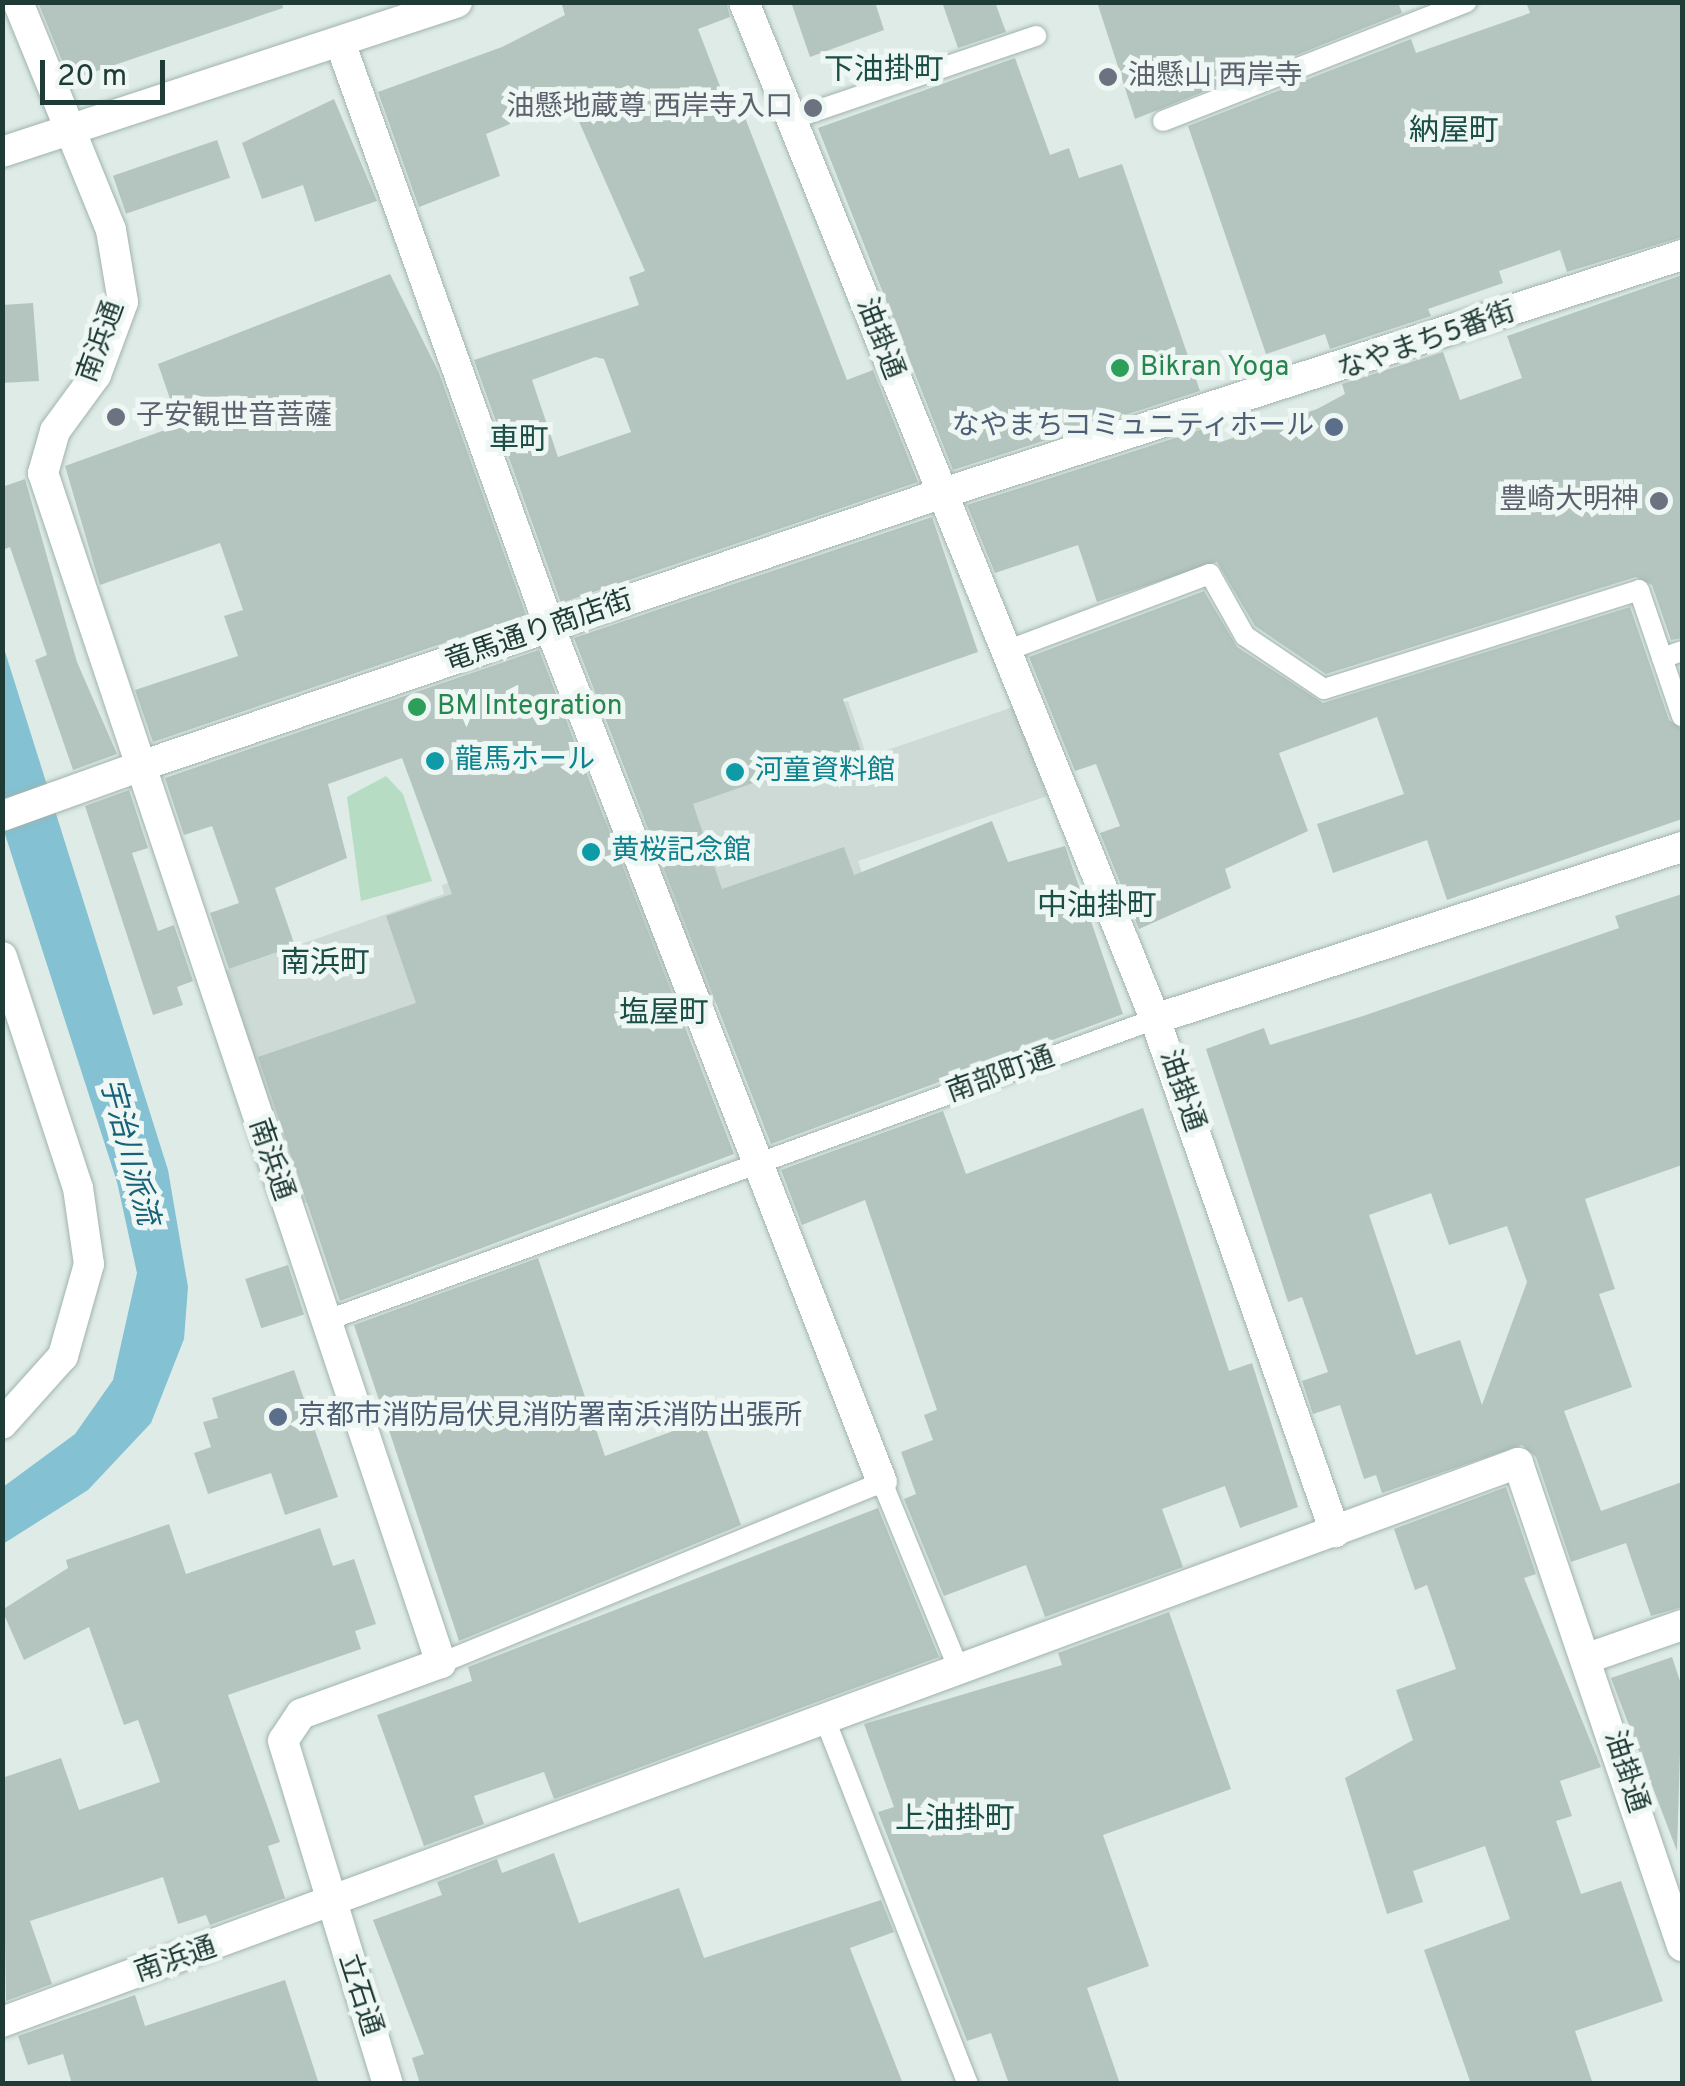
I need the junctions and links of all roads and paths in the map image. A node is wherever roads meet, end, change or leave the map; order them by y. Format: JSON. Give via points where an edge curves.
{"nodes":[{"id":1,"x":18,"y":2,"type":"edge"},
{"id":2,"x":458,"y":2,"type":"edge"},
{"id":3,"x":744,"y":2,"type":"edge"},
{"id":4,"x":1468,"y":2,"type":"edge"},
{"id":5,"x":1425,"y":10,"type":"edge"},
{"id":6,"x":1036,"y":36,"type":"dead end"},
{"id":7,"x":341,"y":44,"type":"junction"},
{"id":8,"x":792,"y":119,"type":"junction"},
{"id":9,"x":1163,"y":121,"type":"dead end"},
{"id":10,"x":70,"y":131,"type":"junction"},
{"id":11,"x":2,"y":152,"type":"edge"},
{"id":12,"x":1682,"y":256,"type":"edge"},
{"id":13,"x":940,"y":494,"type":"junction"},
{"id":14,"x":550,"y":628,"type":"junction"},
{"id":15,"x":1006,"y":651,"type":"junction"},
{"id":16,"x":1672,"y":654,"type":"edge"},
{"id":17,"x":1682,"y":716,"type":"edge"},
{"id":18,"x":138,"y":767,"type":"junction"},
{"id":19,"x":2,"y":816,"type":"edge"},
{"id":20,"x":1682,"y":846,"type":"edge"},
{"id":21,"x":2,"y":957,"type":"edge"},
{"id":22,"x":1155,"y":1019,"type":"junction"},
{"id":23,"x":759,"y":1165,"type":"junction"},
{"id":24,"x":325,"y":1321,"type":"junction"},
{"id":25,"x":2,"y":1424,"type":"edge"},
{"id":26,"x":882,"y":1482,"type":"junction"},
{"id":27,"x":1335,"y":1532,"type":"junction"},
{"id":28,"x":1682,"y":1625,"type":"edge"},
{"id":29,"x":1588,"y":1658,"type":"junction"},
{"id":30,"x":441,"y":1663,"type":"junction"},
{"id":31,"x":960,"y":1672,"type":"junction"},
{"id":32,"x":826,"y":1722,"type":"junction"},
{"id":33,"x":331,"y":1907,"type":"junction"},
{"id":34,"x":1682,"y":1946,"type":"edge"},
{"id":35,"x":2,"y":2022,"type":"edge"},
{"id":36,"x":388,"y":2084,"type":"edge"},
{"id":37,"x":968,"y":2084,"type":"edge"}],
"edges":[{"from":1,"to":10,"type":"street","name":"南浜通"},
{"from":2,"to":7,"type":"street"},
{"from":3,"to":8,"type":"street","name":"油掛通"},
{"from":4,"to":5,"type":"lane"},
{"from":5,"to":9,"type":"lane"},
{"from":6,"to":8,"type":"lane"},
{"from":7,"to":10,"type":"street"},
{"from":7,"to":14,"type":"street"},
{"from":8,"to":13,"type":"street","name":"油掛通"},
{"from":10,"to":11,"type":"street"},
{"from":10,"to":18,"type":"street","name":"南浜通","via":[[111,230],[123,302],[96,376],[55,431],[43,474]]},
{"from":12,"to":13,"type":"street","name":"なやまち5番街"},
{"from":13,"to":14,"type":"street","name":"竜馬通り商店街"},
{"from":13,"to":15,"type":"street","name":"油掛通"},
{"from":14,"to":18,"type":"street","name":"竜馬通り商店街"},
{"from":14,"to":23,"type":"street"},
{"from":15,"to":16,"type":"lane","via":[[1210,574],[1245,636],[1324,689],[1639,590]]},
{"from":15,"to":22,"type":"street","name":"油掛通"},
{"from":16,"to":17,"type":"lane"},
{"from":18,"to":19,"type":"street","name":"竜馬通り商店街"},
{"from":18,"to":24,"type":"street","name":"南浜通"},
{"from":20,"to":22,"type":"street","name":"南部町通"},
{"from":21,"to":25,"type":"street","via":[[78,1188],[88,1264],[63,1356]]},
{"from":22,"to":23,"type":"lane","name":"南部町通"},
{"from":22,"to":27,"type":"street","name":"油掛通"},
{"from":23,"to":24,"type":"lane","name":"南部町通"},
{"from":23,"to":26,"type":"street"},
{"from":24,"to":30,"type":"street","name":"南浜通"},
{"from":26,"to":30,"type":"lane"},
{"from":26,"to":31,"type":"lane"},
{"from":27,"to":29,"type":"street","name":"油掛通","via":[[1518,1464]]},
{"from":27,"to":31,"type":"street","name":"南浜通"},
{"from":28,"to":29,"type":"street"},
{"from":29,"to":34,"type":"street","name":"油掛通"},
{"from":30,"to":33,"type":"street","via":[[301,1714],[287,1731],[285,1763]]},
{"from":31,"to":32,"type":"street","name":"南浜通"},
{"from":32,"to":33,"type":"street","name":"南浜通"},
{"from":32,"to":37,"type":"lane"},
{"from":33,"to":35,"type":"street","name":"南浜通"},
{"from":33,"to":36,"type":"street","name":"立石通"}]}
